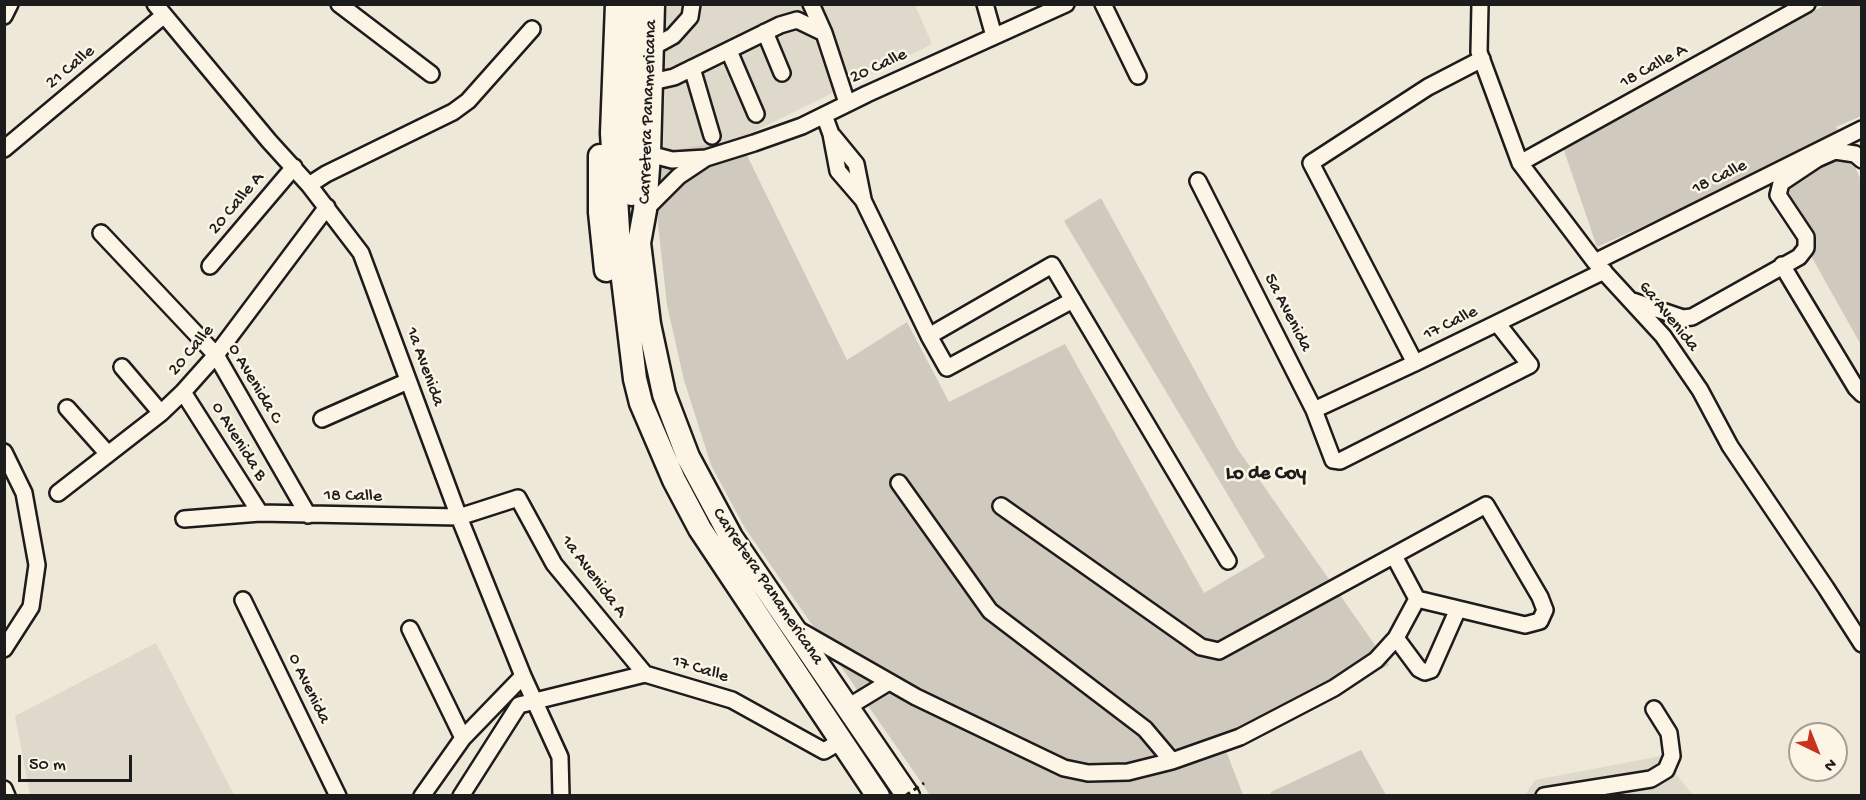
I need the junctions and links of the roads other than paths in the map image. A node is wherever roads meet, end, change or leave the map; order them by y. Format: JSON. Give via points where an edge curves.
{"nodes":[{"id":1,"x":10,"y":4,"type":"edge"},
{"id":2,"x":339,"y":4,"type":"edge"},
{"id":3,"x":602,"y":4,"type":"edge"},
{"id":4,"x":617,"y":4,"type":"edge"},
{"id":5,"x":635,"y":4,"type":"edge"},
{"id":6,"x":653,"y":4,"type":"edge"},
{"id":7,"x":692,"y":4,"type":"edge"},
{"id":8,"x":811,"y":4,"type":"edge"},
{"id":9,"x":985,"y":4,"type":"edge"},
{"id":10,"x":1066,"y":4,"type":"edge"},
{"id":11,"x":1103,"y":4,"type":"edge"},
{"id":12,"x":1480,"y":4,"type":"edge"},
{"id":13,"x":1807,"y":4,"type":"edge"},
{"id":14,"x":159,"y":10,"type":"edge"},
{"id":15,"x":4,"y":16,"type":"edge"},
{"id":16,"x":532,"y":29,"type":"dead end"},
{"id":17,"x":765,"y":32,"type":"junction"},
{"id":18,"x":824,"y":33,"type":"junction"},
{"id":19,"x":994,"y":36,"type":"junction"},
{"id":20,"x":653,"y":47,"type":"junction"},
{"id":21,"x":729,"y":51,"type":"junction"},
{"id":22,"x":1482,"y":60,"type":"junction"},
{"id":23,"x":692,"y":68,"type":"junction"},
{"id":24,"x":782,"y":73,"type":"dead end"},
{"id":25,"x":431,"y":74,"type":"dead end"},
{"id":26,"x":1138,"y":76,"type":"dead end"},
{"id":27,"x":652,"y":82,"type":"junction"},
{"id":28,"x":847,"y":104,"type":"junction"},
{"id":29,"x":756,"y":114,"type":"dead end"},
{"id":30,"x":824,"y":115,"type":"junction"},
{"id":31,"x":1862,"y":129,"type":"edge"},
{"id":32,"x":712,"y":136,"type":"dead end"},
{"id":33,"x":4,"y":149,"type":"edge"},
{"id":34,"x":649,"y":154,"type":"junction"},
{"id":35,"x":706,"y":158,"type":"junction"},
{"id":36,"x":1862,"y":160,"type":"edge"},
{"id":37,"x":1520,"y":164,"type":"junction"},
{"id":38,"x":294,"y":167,"type":"junction"},
{"id":39,"x":1198,"y":181,"type":"dead end"},
{"id":40,"x":309,"y":185,"type":"junction"},
{"id":41,"x":327,"y":207,"type":"junction"},
{"id":42,"x":645,"y":210,"type":"junction"},
{"id":43,"x":101,"y":233,"type":"dead end"},
{"id":44,"x":639,"y":243,"type":"junction"},
{"id":45,"x":1782,"y":265,"type":"junction"},
{"id":46,"x":210,"y":266,"type":"dead end"},
{"id":47,"x":1600,"y":266,"type":"junction"},
{"id":48,"x":1073,"y":300,"type":"junction"},
{"id":49,"x":1630,"y":300,"type":"junction"},
{"id":50,"x":1497,"y":323,"type":"junction"},
{"id":51,"x":929,"y":336,"type":"junction"},
{"id":52,"x":216,"y":355,"type":"junction"},
{"id":53,"x":1415,"y":363,"type":"junction"},
{"id":54,"x":122,"y":368,"type":"dead end"},
{"id":55,"x":635,"y":379,"type":"junction"},
{"id":56,"x":408,"y":381,"type":"junction"},
{"id":57,"x":183,"y":392,"type":"junction"},
{"id":58,"x":1862,"y":394,"type":"edge"},
{"id":59,"x":67,"y":408,"type":"dead end"},
{"id":60,"x":1314,"y":410,"type":"junction"},
{"id":61,"x":161,"y":412,"type":"junction"},
{"id":62,"x":322,"y":419,"type":"dead end"},
{"id":63,"x":4,"y":452,"type":"edge"},
{"id":64,"x":108,"y":454,"type":"junction"},
{"id":65,"x":899,"y":483,"type":"dead end"},
{"id":66,"x":58,"y":492,"type":"dead end"},
{"id":67,"x":518,"y":498,"type":"joint"},
{"id":68,"x":1001,"y":506,"type":"dead end"},
{"id":69,"x":260,"y":513,"type":"junction"},
{"id":70,"x":308,"y":516,"type":"junction"},
{"id":71,"x":459,"y":518,"type":"junction"},
{"id":72,"x":184,"y":519,"type":"dead end"},
{"id":73,"x":1394,"y":556,"type":"junction"},
{"id":74,"x":1228,"y":561,"type":"dead end"},
{"id":75,"x":1418,"y":599,"type":"junction"},
{"id":76,"x":243,"y":600,"type":"dead end"},
{"id":77,"x":1458,"y":609,"type":"junction"},
{"id":78,"x":795,"y":628,"type":"junction"},
{"id":79,"x":410,"y":629,"type":"dead end"},
{"id":80,"x":1396,"y":638,"type":"junction"},
{"id":81,"x":1862,"y":644,"type":"edge"},
{"id":82,"x":4,"y":649,"type":"edge"},
{"id":83,"x":645,"y":674,"type":"junction"},
{"id":84,"x":523,"y":676,"type":"junction"},
{"id":85,"x":889,"y":682,"type":"junction"},
{"id":86,"x":536,"y":701,"type":"junction"},
{"id":87,"x":848,"y":707,"type":"junction"},
{"id":88,"x":1654,"y":709,"type":"dead end"},
{"id":89,"x":463,"y":738,"type":"junction"},
{"id":90,"x":841,"y":741,"type":"junction"},
{"id":91,"x":1172,"y":761,"type":"junction"},
{"id":92,"x":4,"y":789,"type":"edge"},
{"id":93,"x":912,"y":791,"type":"edge"},
{"id":94,"x":1565,"y":794,"type":"edge"},
{"id":95,"x":7,"y":795,"type":"edge"},
{"id":96,"x":338,"y":795,"type":"edge"},
{"id":97,"x":422,"y":795,"type":"edge"},
{"id":98,"x":460,"y":795,"type":"edge"},
{"id":99,"x":561,"y":795,"type":"edge"},
{"id":100,"x":878,"y":795,"type":"edge"},
{"id":101,"x":1545,"y":795,"type":"edge"}],
"edges":[{"from":1,"to":15,"type":"street"},
{"from":2,"to":25,"type":"street"},
{"from":3,"to":55,"type":"highway","via":[[600,212],[614,317]]},
{"from":4,"to":55,"type":"highway","name":"Carretera Panamericana","via":[[612,133],[619,246]]},
{"from":5,"to":44,"type":"highway","via":[[632,196]]},
{"from":6,"to":20,"type":"highway","name":"Carretera Panamericana"},
{"from":7,"to":20,"type":"street","via":[[690,17],[673,36]]},
{"from":8,"to":18,"type":"street"},
{"from":9,"to":19,"type":"street"},
{"from":10,"to":19,"type":"street","name":"20 Calle"},
{"from":11,"to":26,"type":"street"},
{"from":12,"to":22,"type":"street","name":"6a Avenida"},
{"from":13,"to":37,"type":"street","name":"18 Calle A"},
{"from":14,"to":33,"type":"street","name":"21 Calle"},
{"from":14,"to":38,"type":"street","name":"1a Avenida"},
{"from":16,"to":40,"type":"street","via":[[468,101],[453,112]]},
{"from":17,"to":18,"type":"street","via":[[798,21]]},
{"from":17,"to":21,"type":"street"},
{"from":17,"to":24,"type":"street"},
{"from":18,"to":28,"type":"street"},
{"from":19,"to":28,"type":"street","name":"20 Calle"},
{"from":20,"to":27,"type":"highway","name":"Carretera Panamericana"},
{"from":21,"to":23,"type":"street"},
{"from":21,"to":29,"type":"street"},
{"from":22,"to":37,"type":"street","name":"6a Avenida"},
{"from":22,"to":53,"type":"street","via":[[1428,87],[1311,163]]},
{"from":23,"to":27,"type":"street"},
{"from":23,"to":32,"type":"street"},
{"from":27,"to":34,"type":"highway","name":"Carretera Panamericana"},
{"from":28,"to":30,"type":"street","name":"20 Calle"},
{"from":30,"to":35,"type":"street","name":"20 Calle"},
{"from":30,"to":51,"type":"street","via":[[831,134],[856,164],[863,200]]},
{"from":31,"to":47,"type":"street","name":"18 Calle"},
{"from":34,"to":35,"type":"street","name":"20 Calle","via":[[672,160]]},
{"from":34,"to":42,"type":"highway","name":"Carretera Panamericana"},
{"from":35,"to":42,"type":"street","name":"20 Calle","via":[[679,176]]},
{"from":36,"to":45,"type":"street","via":[[1855,153],[1835,151],[1781,183],[1778,195],[1806,237],[1806,248],[1799,257]]},
{"from":37,"to":47,"type":"street","name":"6a Avenida"},
{"from":38,"to":40,"type":"street","name":"1a Avenida"},
{"from":38,"to":46,"type":"street","name":"20 Calle A"},
{"from":39,"to":60,"type":"street","name":"5a Avenida"},
{"from":40,"to":41,"type":"street","name":"1a Avenida"},
{"from":41,"to":52,"type":"street","name":"20 Calle"},
{"from":41,"to":56,"type":"street","name":"1a Avenida","via":[[361,253]]},
{"from":42,"to":44,"type":"highway","name":"Carretera Panamericana"},
{"from":43,"to":52,"type":"street","name":"0 Avenida C"},
{"from":44,"to":78,"type":"highway","name":"Carretera Panamericana","via":[[649,324],[664,394],[688,457],[731,537]]},
{"from":45,"to":49,"type":"street","via":[[1692,317],[1683,318]]},
{"from":45,"to":58,"type":"street"},
{"from":47,"to":49,"type":"street","name":"6a Avenida"},
{"from":47,"to":50,"type":"street","name":"17 Calle"},
{"from":48,"to":51,"type":"street","via":[[948,368]]},
{"from":48,"to":51,"type":"street","via":[[1052,265]]},
{"from":48,"to":74,"type":"street"},
{"from":49,"to":81,"type":"street","name":"6a Avenida","via":[[1663,336],[1700,390],[1730,446]]},
{"from":50,"to":53,"type":"street","name":"17 Calle"},
{"from":50,"to":60,"type":"street","name":"5a Avenida","via":[[1530,365],[1340,461],[1334,460]]},
{"from":52,"to":57,"type":"street","name":"20 Calle"},
{"from":52,"to":70,"type":"street","name":"0 Avenida C"},
{"from":53,"to":60,"type":"street","name":"17 Calle"},
{"from":54,"to":61,"type":"street"},
{"from":55,"to":90,"type":"highway","name":"Carretera Panamericana","via":[[641,403],[674,480],[700,529]]},
{"from":56,"to":62,"type":"street"},
{"from":56,"to":71,"type":"street","name":"1a Avenida"},
{"from":57,"to":61,"type":"street","name":"20 Calle"},
{"from":57,"to":69,"type":"street","name":"0 Avenida B"},
{"from":59,"to":64,"type":"street"},
{"from":61,"to":64,"type":"street","name":"20 Calle"},
{"from":63,"to":82,"type":"street","via":[[24,493],[37,565],[31,607]]},
{"from":64,"to":66,"type":"street","name":"20 Calle"},
{"from":65,"to":91,"type":"street","via":[[990,611],[1145,729]]},
{"from":67,"to":71,"type":"street","name":"18 Calle"},
{"from":67,"to":83,"type":"street","name":"1a Avenida A","via":[[554,564]]},
{"from":68,"to":73,"type":"street","via":[[1201,647],[1219,651]]},
{"from":69,"to":70,"type":"street","name":"18 Calle"},
{"from":69,"to":72,"type":"street","name":"18 Calle"},
{"from":70,"to":71,"type":"street","name":"18 Calle"},
{"from":71,"to":84,"type":"street","name":"1a Avenida"},
{"from":73,"to":75,"type":"street"},
{"from":73,"to":77,"type":"street","via":[[1486,505],[1545,610],[1540,621],[1525,626]]},
{"from":75,"to":77,"type":"street"},
{"from":75,"to":80,"type":"street"},
{"from":76,"to":96,"type":"street","name":"0 Avenida"},
{"from":77,"to":80,"type":"street","via":[[1431,670],[1419,669]]},
{"from":78,"to":85,"type":"street"},
{"from":78,"to":87,"type":"highway","name":"Carretera Panamericana"},
{"from":79,"to":89,"type":"street"},
{"from":80,"to":91,"type":"street","via":[[1376,660],[1334,688],[1240,737]]},
{"from":83,"to":86,"type":"street","name":"17 Calle"},
{"from":83,"to":90,"type":"street","name":"17 Calle","via":[[732,700],[824,750]]},
{"from":84,"to":86,"type":"street","name":"1a Avenida"},
{"from":84,"to":89,"type":"street"},
{"from":85,"to":87,"type":"street"},
{"from":85,"to":91,"type":"street","via":[[1064,768],[1088,773],[1128,772]]},
{"from":86,"to":98,"type":"street","name":"17 Calle","via":[[519,705]]},
{"from":86,"to":99,"type":"street","name":"1a Avenida","via":[[560,757]]},
{"from":87,"to":93,"type":"highway","name":"Carretera Panamericana"},
{"from":88,"to":94,"type":"street","via":[[1669,733],[1672,756],[1666,770],[1651,779]]},
{"from":89,"to":97,"type":"street"},
{"from":90,"to":100,"type":"highway","name":"Carretera Panamericana"},
{"from":92,"to":95,"type":"street"},
{"from":94,"to":101,"type":"street"}]}
